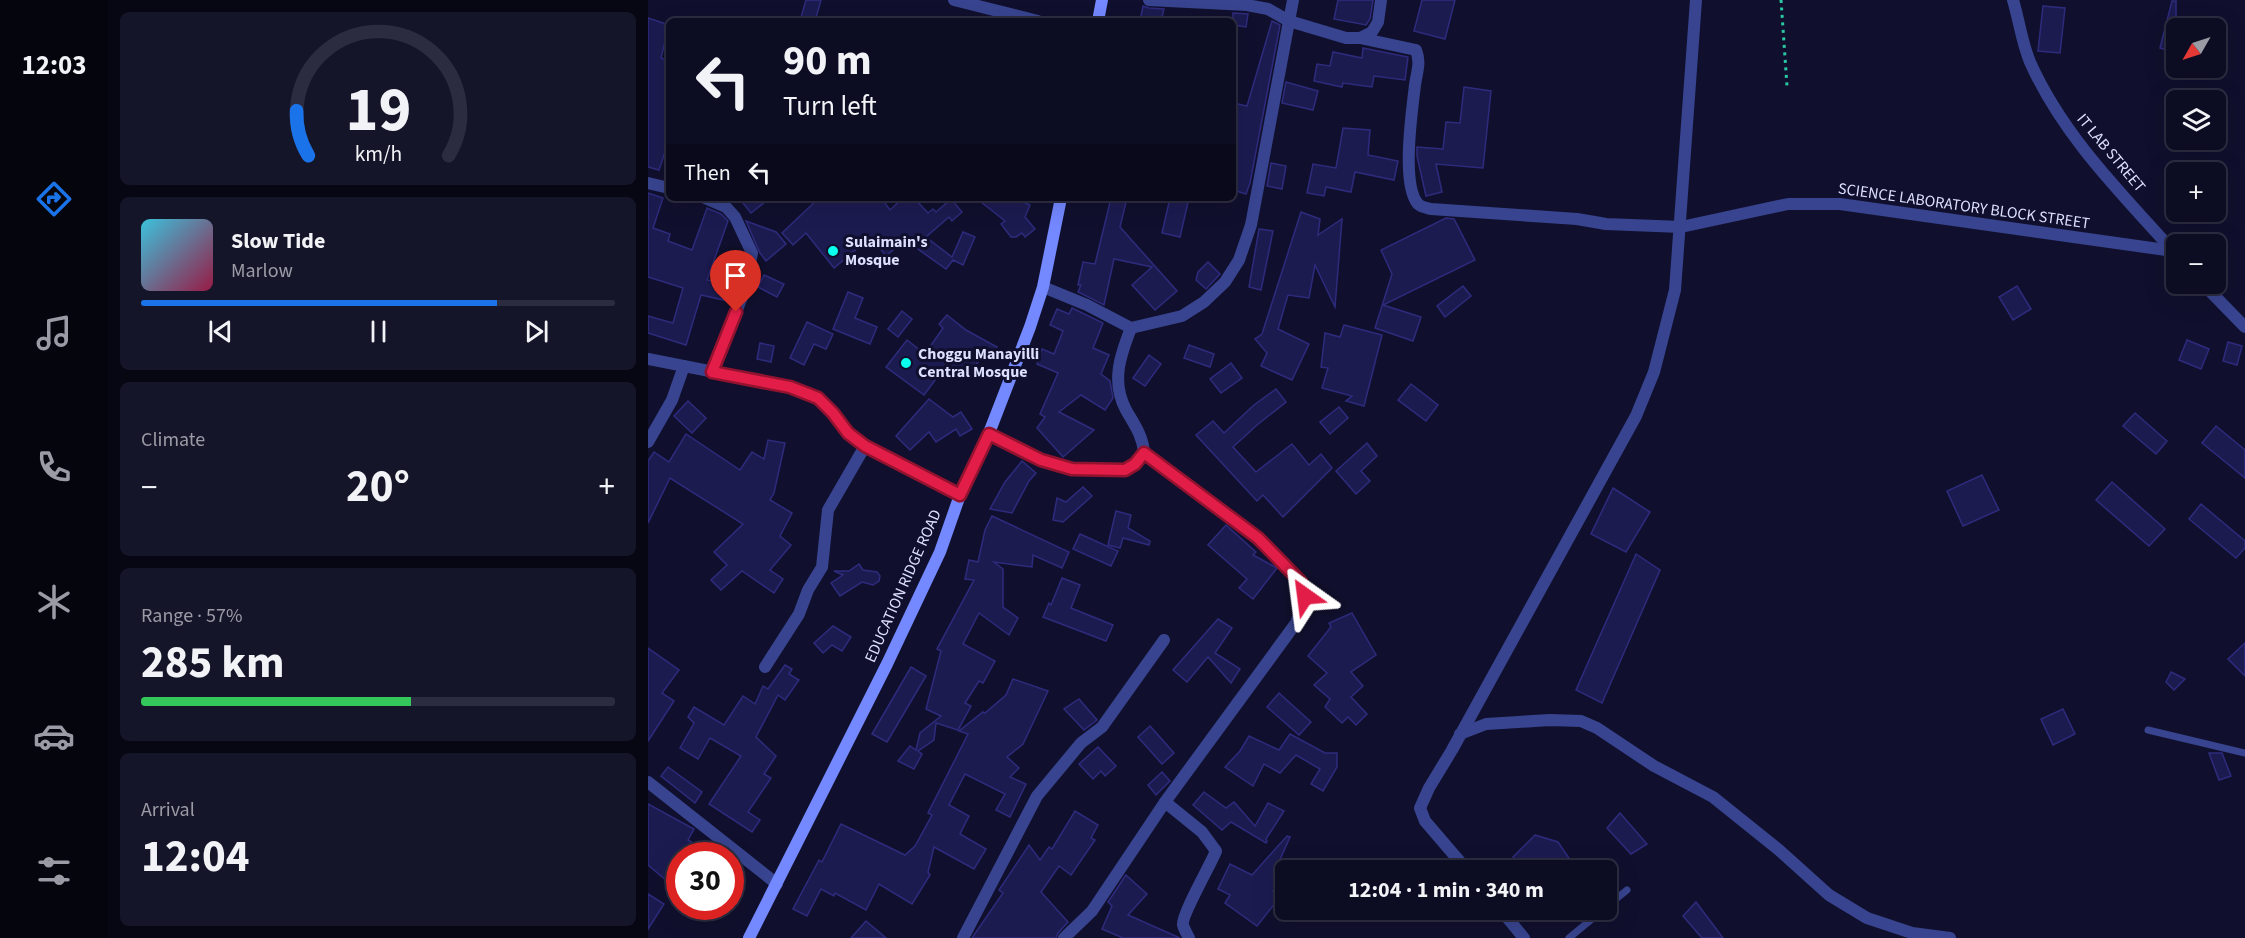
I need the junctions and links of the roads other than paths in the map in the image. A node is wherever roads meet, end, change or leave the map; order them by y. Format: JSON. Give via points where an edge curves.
{"nodes":[{"id":1,"x":954,"y":0,"type":"edge"},
{"id":2,"x":1102,"y":0,"type":"edge"},
{"id":3,"x":1149,"y":0,"type":"edge"},
{"id":4,"x":1293,"y":0,"type":"edge"},
{"id":5,"x":1382,"y":0,"type":"edge"},
{"id":6,"x":1696,"y":0,"type":"edge"},
{"id":7,"x":2013,"y":0,"type":"edge"},
{"id":8,"x":1026,"y":18,"type":"edge"},
{"id":9,"x":1099,"y":18,"type":"edge"},
{"id":10,"x":1288,"y":21,"type":"junction"},
{"id":11,"x":1360,"y":38,"type":"junction"},
{"id":12,"x":648,"y":183,"type":"edge"},
{"id":13,"x":666,"y":187,"type":"edge"},
{"id":14,"x":712,"y":201,"type":"edge"},
{"id":15,"x":1060,"y":201,"type":"edge"},
{"id":16,"x":1681,"y":227,"type":"junction"},
{"id":17,"x":2166,"y":243,"type":"edge"},
{"id":18,"x":2166,"y":252,"type":"edge"},
{"id":19,"x":1043,"y":287,"type":"junction"},
{"id":20,"x":2213,"y":294,"type":"edge"},
{"id":21,"x":2245,"y":327,"type":"edge"},
{"id":22,"x":1131,"y":328,"type":"junction"},
{"id":23,"x":648,"y":359,"type":"edge"},
{"id":24,"x":684,"y":366,"type":"junction"},
{"id":25,"x":712,"y":372,"type":"junction"},
{"id":26,"x":989,"y":434,"type":"junction"},
{"id":27,"x":648,"y":442,"type":"edge"},
{"id":28,"x":865,"y":446,"type":"junction"},
{"id":29,"x":1144,"y":453,"type":"junction"},
{"id":30,"x":960,"y":495,"type":"junction"},
{"id":31,"x":1164,"y":640,"type":"dead end"},
{"id":32,"x":765,"y":667,"type":"dead end"},
{"id":33,"x":2148,"y":730,"type":"dead end"},
{"id":34,"x":1460,"y":734,"type":"junction"},
{"id":35,"x":2245,"y":753,"type":"edge"},
{"id":36,"x":648,"y":782,"type":"edge"},
{"id":37,"x":1165,"y":802,"type":"junction"},
{"id":38,"x":1458,"y":860,"type":"edge"},
{"id":39,"x":777,"y":884,"type":"junction"},
{"id":40,"x":1627,"y":890,"type":"dead end"},
{"id":41,"x":1617,"y":898,"type":"edge"},
{"id":42,"x":1509,"y":920,"type":"edge"},
{"id":43,"x":1591,"y":920,"type":"edge"},
{"id":44,"x":749,"y":938,"type":"edge"},
{"id":45,"x":963,"y":938,"type":"edge"},
{"id":46,"x":1064,"y":938,"type":"edge"},
{"id":47,"x":1189,"y":938,"type":"edge"},
{"id":48,"x":1524,"y":938,"type":"edge"},
{"id":49,"x":1569,"y":938,"type":"edge"},
{"id":50,"x":1950,"y":938,"type":"edge"}],
"edges":[{"from":1,"to":8,"type":"street"},
{"from":2,"to":9,"type":"main road"},
{"from":3,"to":10,"type":"street","via":[[1247,5],[1268,9]]},
{"from":4,"to":10,"type":"street"},
{"from":5,"to":11,"type":"street","via":[[1378,22],[1372,32]]},
{"from":6,"to":16,"type":"street"},
{"from":7,"to":17,"type":"street","name":"IT LAB STREET","via":[[2029,60],[2049,99],[2078,144]]},
{"from":10,"to":11,"type":"street","via":[[1346,38]]},
{"from":10,"to":22,"type":"street","via":[[1251,225],[1239,260],[1225,282],[1182,316]]},
{"from":11,"to":16,"type":"street","name":"SCIENCE LABORATORY BLOCK STREET","via":[[1416,50],[1420,61],[1408,170],[1419,205],[1454,212]]},
{"from":12,"to":13,"type":"street"},
{"from":14,"to":25,"type":"street","via":[[726,207],[735,217],[752,253],[744,292]]},
{"from":15,"to":19,"type":"main road","name":"EDUCATION RIDGE ROAD"},
{"from":16,"to":18,"type":"street","name":"SCIENCE LABORATORY BLOCK STREET","via":[[1788,204],[1840,204]]},
{"from":16,"to":34,"type":"street","via":[[1675,290],[1654,372],[1636,416]]},
{"from":19,"to":22,"type":"street"},
{"from":19,"to":26,"type":"main road","name":"EDUCATION RIDGE ROAD"},
{"from":20,"to":21,"type":"street"},
{"from":22,"to":29,"type":"street","via":[[1120,357],[1117,382],[1144,443]]},
{"from":23,"to":24,"type":"street"},
{"from":24,"to":25,"type":"street"},
{"from":24,"to":27,"type":"street","via":[[672,400]]},
{"from":25,"to":28,"type":"street","via":[[790,387],[818,398],[848,433]]},
{"from":26,"to":29,"type":"street","via":[[1041,460],[1072,469],[1125,470]]},
{"from":26,"to":30,"type":"main road","name":"EDUCATION RIDGE ROAD"},
{"from":28,"to":30,"type":"street"},
{"from":28,"to":32,"type":"street","via":[[828,510],[822,567],[799,614]]},
{"from":29,"to":37,"type":"street","via":[[1258,538],[1301,582],[1305,596],[1296,623]]},
{"from":30,"to":39,"type":"main road","name":"EDUCATION RIDGE ROAD","via":[[940,552]]},
{"from":31,"to":45,"type":"street","via":[[1102,727],[1081,743],[1037,796]]},
{"from":33,"to":35,"type":"lane"},
{"from":34,"to":38,"type":"street","via":[[1420,808],[1425,821]]},
{"from":34,"to":50,"type":"street","via":[[1486,724],[1581,721],[1713,797],[1829,895],[1867,918],[1912,933]]},
{"from":36,"to":39,"type":"street"},
{"from":37,"to":46,"type":"street","via":[[1092,911]]},
{"from":37,"to":47,"type":"street","via":[[1202,832],[1216,850],[1185,915],[1183,924]]},
{"from":39,"to":44,"type":"main road","name":"EDUCATION RIDGE ROAD"},
{"from":40,"to":41,"type":"lane"},
{"from":42,"to":48,"type":"street"},
{"from":43,"to":49,"type":"lane"}]}
